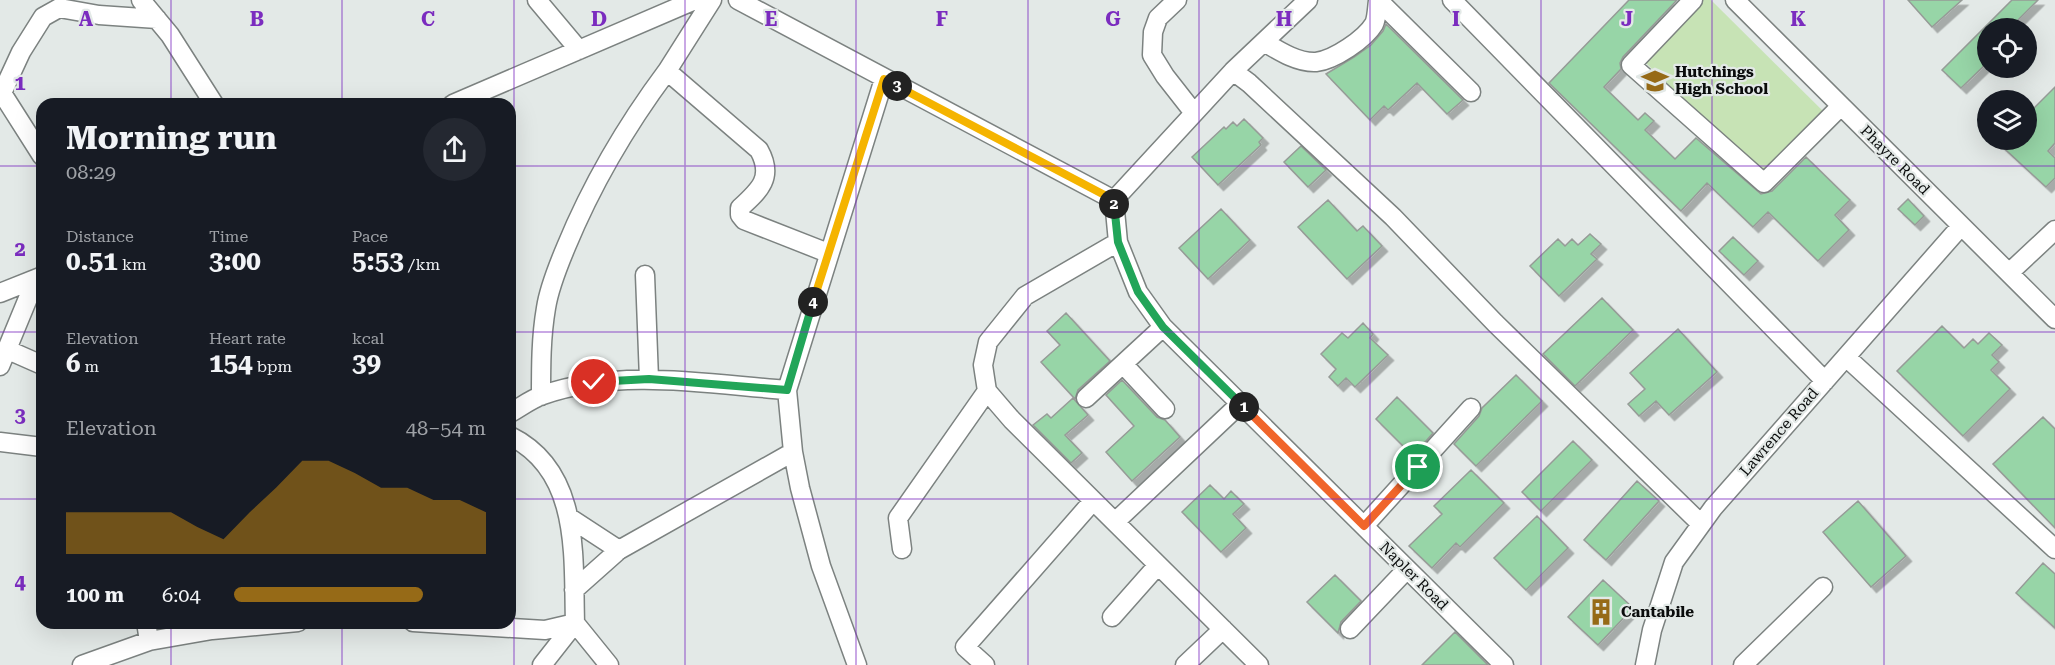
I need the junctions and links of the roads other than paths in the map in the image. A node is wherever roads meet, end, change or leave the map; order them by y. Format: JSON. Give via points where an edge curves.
{"nodes":[{"id":1,"x":141,"y":0,"type":"edge"},
{"id":2,"x":537,"y":0,"type":"edge"},
{"id":3,"x":695,"y":0,"type":"edge"},
{"id":4,"x":712,"y":0,"type":"edge"},
{"id":5,"x":738,"y":0,"type":"edge"},
{"id":6,"x":1177,"y":0,"type":"edge"},
{"id":7,"x":1378,"y":0,"type":"edge"},
{"id":8,"x":1452,"y":0,"type":"edge"},
{"id":9,"x":1694,"y":0,"type":"edge"},
{"id":10,"x":1735,"y":0,"type":"edge"},
{"id":11,"x":1306,"y":1,"type":"edge"},
{"id":12,"x":156,"y":19,"type":"junction"},
{"id":13,"x":1264,"y":42,"type":"junction"},
{"id":14,"x":579,"y":50,"type":"junction"},
{"id":15,"x":667,"y":71,"type":"junction"},
{"id":16,"x":1233,"y":71,"type":"junction"},
{"id":17,"x":884,"y":79,"type":"junction"},
{"id":18,"x":1,"y":91,"type":"edge"},
{"id":19,"x":1471,"y":92,"type":"dead end"},
{"id":20,"x":210,"y":98,"type":"edge"},
{"id":21,"x":467,"y":98,"type":"edge"},
{"id":22,"x":1841,"y":106,"type":"junction"},
{"id":23,"x":1194,"y":113,"type":"junction"},
{"id":24,"x":36,"y":146,"type":"edge"},
{"id":25,"x":1114,"y":200,"type":"junction"},
{"id":26,"x":1961,"y":226,"type":"junction"},
{"id":27,"x":2055,"y":230,"type":"edge"},
{"id":28,"x":1118,"y":242,"type":"junction"},
{"id":29,"x":828,"y":253,"type":"junction"},
{"id":30,"x":2009,"y":273,"type":"junction"},
{"id":31,"x":645,"y":275,"type":"dead end"},
{"id":32,"x":36,"y":279,"type":"edge"},
{"id":33,"x":36,"y":285,"type":"edge"},
{"id":34,"x":0,"y":293,"type":"edge"},
{"id":35,"x":2055,"y":319,"type":"edge"},
{"id":36,"x":1163,"y":327,"type":"junction"},
{"id":37,"x":8,"y":350,"type":"junction"},
{"id":38,"x":1846,"y":357,"type":"junction"},
{"id":39,"x":36,"y":362,"type":"edge"},
{"id":40,"x":1123,"y":364,"type":"junction"},
{"id":41,"x":0,"y":366,"type":"edge"},
{"id":42,"x":649,"y":379,"type":"junction"},
{"id":43,"x":1825,"y":381,"type":"junction"},
{"id":44,"x":787,"y":390,"type":"junction"},
{"id":45,"x":987,"y":391,"type":"junction"},
{"id":46,"x":541,"y":396,"type":"junction"},
{"id":47,"x":1086,"y":398,"type":"dead end"},
{"id":48,"x":1240,"y":404,"type":"junction"},
{"id":49,"x":1471,"y":408,"type":"dead end"},
{"id":50,"x":1165,"y":409,"type":"dead end"},
{"id":51,"x":516,"y":410,"type":"edge"},
{"id":52,"x":516,"y":439,"type":"edge"},
{"id":53,"x":0,"y":442,"type":"edge"},
{"id":54,"x":36,"y":446,"type":"edge"},
{"id":55,"x":793,"y":452,"type":"junction"},
{"id":56,"x":1093,"y":501,"type":"junction"},
{"id":57,"x":570,"y":518,"type":"junction"},
{"id":58,"x":1115,"y":522,"type":"junction"},
{"id":59,"x":1701,"y":524,"type":"junction"},
{"id":60,"x":1364,"y":526,"type":"junction"},
{"id":61,"x":902,"y":549,"type":"dead end"},
{"id":62,"x":2055,"y":549,"type":"edge"},
{"id":63,"x":619,"y":550,"type":"junction"},
{"id":64,"x":1158,"y":565,"type":"junction"},
{"id":65,"x":1407,"y":569,"type":"junction"},
{"id":66,"x":1822,"y":587,"type":"dead end"},
{"id":67,"x":574,"y":591,"type":"junction"},
{"id":68,"x":1112,"y":617,"type":"dead end"},
{"id":69,"x":576,"y":623,"type":"junction"},
{"id":70,"x":516,"y":628,"type":"edge"},
{"id":71,"x":147,"y":629,"type":"edge"},
{"id":72,"x":223,"y":629,"type":"edge"},
{"id":73,"x":1223,"y":629,"type":"junction"},
{"id":74,"x":1350,"y":629,"type":"dead end"},
{"id":75,"x":149,"y":641,"type":"junction"},
{"id":76,"x":81,"y":665,"type":"edge"},
{"id":77,"x":542,"y":665,"type":"edge"},
{"id":78,"x":609,"y":665,"type":"edge"},
{"id":79,"x":857,"y":665,"type":"edge"},
{"id":80,"x":985,"y":665,"type":"edge"},
{"id":81,"x":1185,"y":665,"type":"edge"},
{"id":82,"x":1259,"y":665,"type":"edge"},
{"id":83,"x":1504,"y":665,"type":"edge"},
{"id":84,"x":1645,"y":665,"type":"edge"},
{"id":85,"x":1743,"y":665,"type":"edge"}],
"edges":[{"from":1,"to":12,"type":"street"},
{"from":2,"to":14,"type":"street"},
{"from":3,"to":14,"type":"street"},
{"from":4,"to":15,"type":"street"},
{"from":5,"to":17,"type":"street"},
{"from":6,"to":23,"type":"street","via":[[1158,18],[1152,55]]},
{"from":7,"to":13,"type":"street","via":[[1374,23],[1331,58],[1315,62],[1297,59]]},
{"from":7,"to":19,"type":"street"},
{"from":8,"to":43,"type":"street"},
{"from":9,"to":22,"type":"street","via":[[1631,65],[1764,183]]},
{"from":10,"to":22,"type":"street","name":"Phayre Road"},
{"from":11,"to":13,"type":"street"},
{"from":12,"to":18,"type":"street","via":[[59,8],[43,17]]},
{"from":12,"to":20,"type":"street"},
{"from":13,"to":16,"type":"street"},
{"from":14,"to":21,"type":"street"},
{"from":15,"to":29,"type":"street","via":[[759,150],[765,161],[766,175],[760,188],[740,208],[740,215]]},
{"from":15,"to":46,"type":"street","via":[[637,110],[599,175],[560,262],[546,306]]},
{"from":16,"to":23,"type":"street"},
{"from":16,"to":59,"type":"street","via":[[1393,217],[1495,323]]},
{"from":17,"to":25,"type":"street"},
{"from":17,"to":29,"type":"street"},
{"from":18,"to":24,"type":"street"},
{"from":22,"to":26,"type":"street","name":"Phayre Road"},
{"from":23,"to":25,"type":"street"},
{"from":25,"to":28,"type":"street","name":"Napler Road"},
{"from":26,"to":30,"type":"street","name":"Phayre Road"},
{"from":26,"to":38,"type":"street","name":"Lawrence Road"},
{"from":27,"to":30,"type":"street"},
{"from":28,"to":36,"type":"street","name":"Napler Road","via":[[1138,292]]},
{"from":28,"to":45,"type":"street","via":[[1024,296],[988,342],[983,365]]},
{"from":29,"to":44,"type":"street"},
{"from":30,"to":35,"type":"street","name":"Phayre Road"},
{"from":31,"to":42,"type":"street"},
{"from":32,"to":34,"type":"street"},
{"from":33,"to":37,"type":"street"},
{"from":36,"to":40,"type":"street"},
{"from":36,"to":48,"type":"street","name":"Napler Road"},
{"from":37,"to":39,"type":"street"},
{"from":37,"to":41,"type":"street"},
{"from":38,"to":43,"type":"street","name":"Lawrence Road"},
{"from":38,"to":62,"type":"street"},
{"from":40,"to":47,"type":"street"},
{"from":40,"to":50,"type":"street"},
{"from":42,"to":44,"type":"street"},
{"from":42,"to":46,"type":"street","via":[[594,382]]},
{"from":43,"to":59,"type":"street","name":"Lawrence Road"},
{"from":44,"to":55,"type":"street"},
{"from":45,"to":56,"type":"street"},
{"from":45,"to":61,"type":"street","via":[[898,518]]},
{"from":46,"to":51,"type":"street"},
{"from":48,"to":58,"type":"street"},
{"from":48,"to":60,"type":"street","name":"Napler Road"},
{"from":49,"to":60,"type":"street"},
{"from":52,"to":57,"type":"street","via":[[547,466]]},
{"from":53,"to":54,"type":"street"},
{"from":55,"to":63,"type":"street"},
{"from":55,"to":79,"type":"street","via":[[820,566]]},
{"from":56,"to":58,"type":"street"},
{"from":56,"to":80,"type":"street","via":[[965,647]]},
{"from":57,"to":63,"type":"street"},
{"from":57,"to":67,"type":"street"},
{"from":58,"to":64,"type":"street"},
{"from":59,"to":84,"type":"street","name":"Lawrence Road","via":[[1674,562]]},
{"from":60,"to":65,"type":"street","name":"Napler Road"},
{"from":63,"to":67,"type":"street"},
{"from":64,"to":68,"type":"street"},
{"from":64,"to":73,"type":"street"},
{"from":65,"to":74,"type":"street"},
{"from":65,"to":83,"type":"street","name":"Napler Road"},
{"from":66,"to":85,"type":"street"},
{"from":67,"to":69,"type":"street"},
{"from":69,"to":70,"type":"street","via":[[545,630]]},
{"from":69,"to":77,"type":"street"},
{"from":69,"to":78,"type":"street"},
{"from":71,"to":75,"type":"street"},
{"from":72,"to":75,"type":"street"},
{"from":73,"to":81,"type":"street"},
{"from":73,"to":82,"type":"street"},
{"from":75,"to":76,"type":"street"}]}
